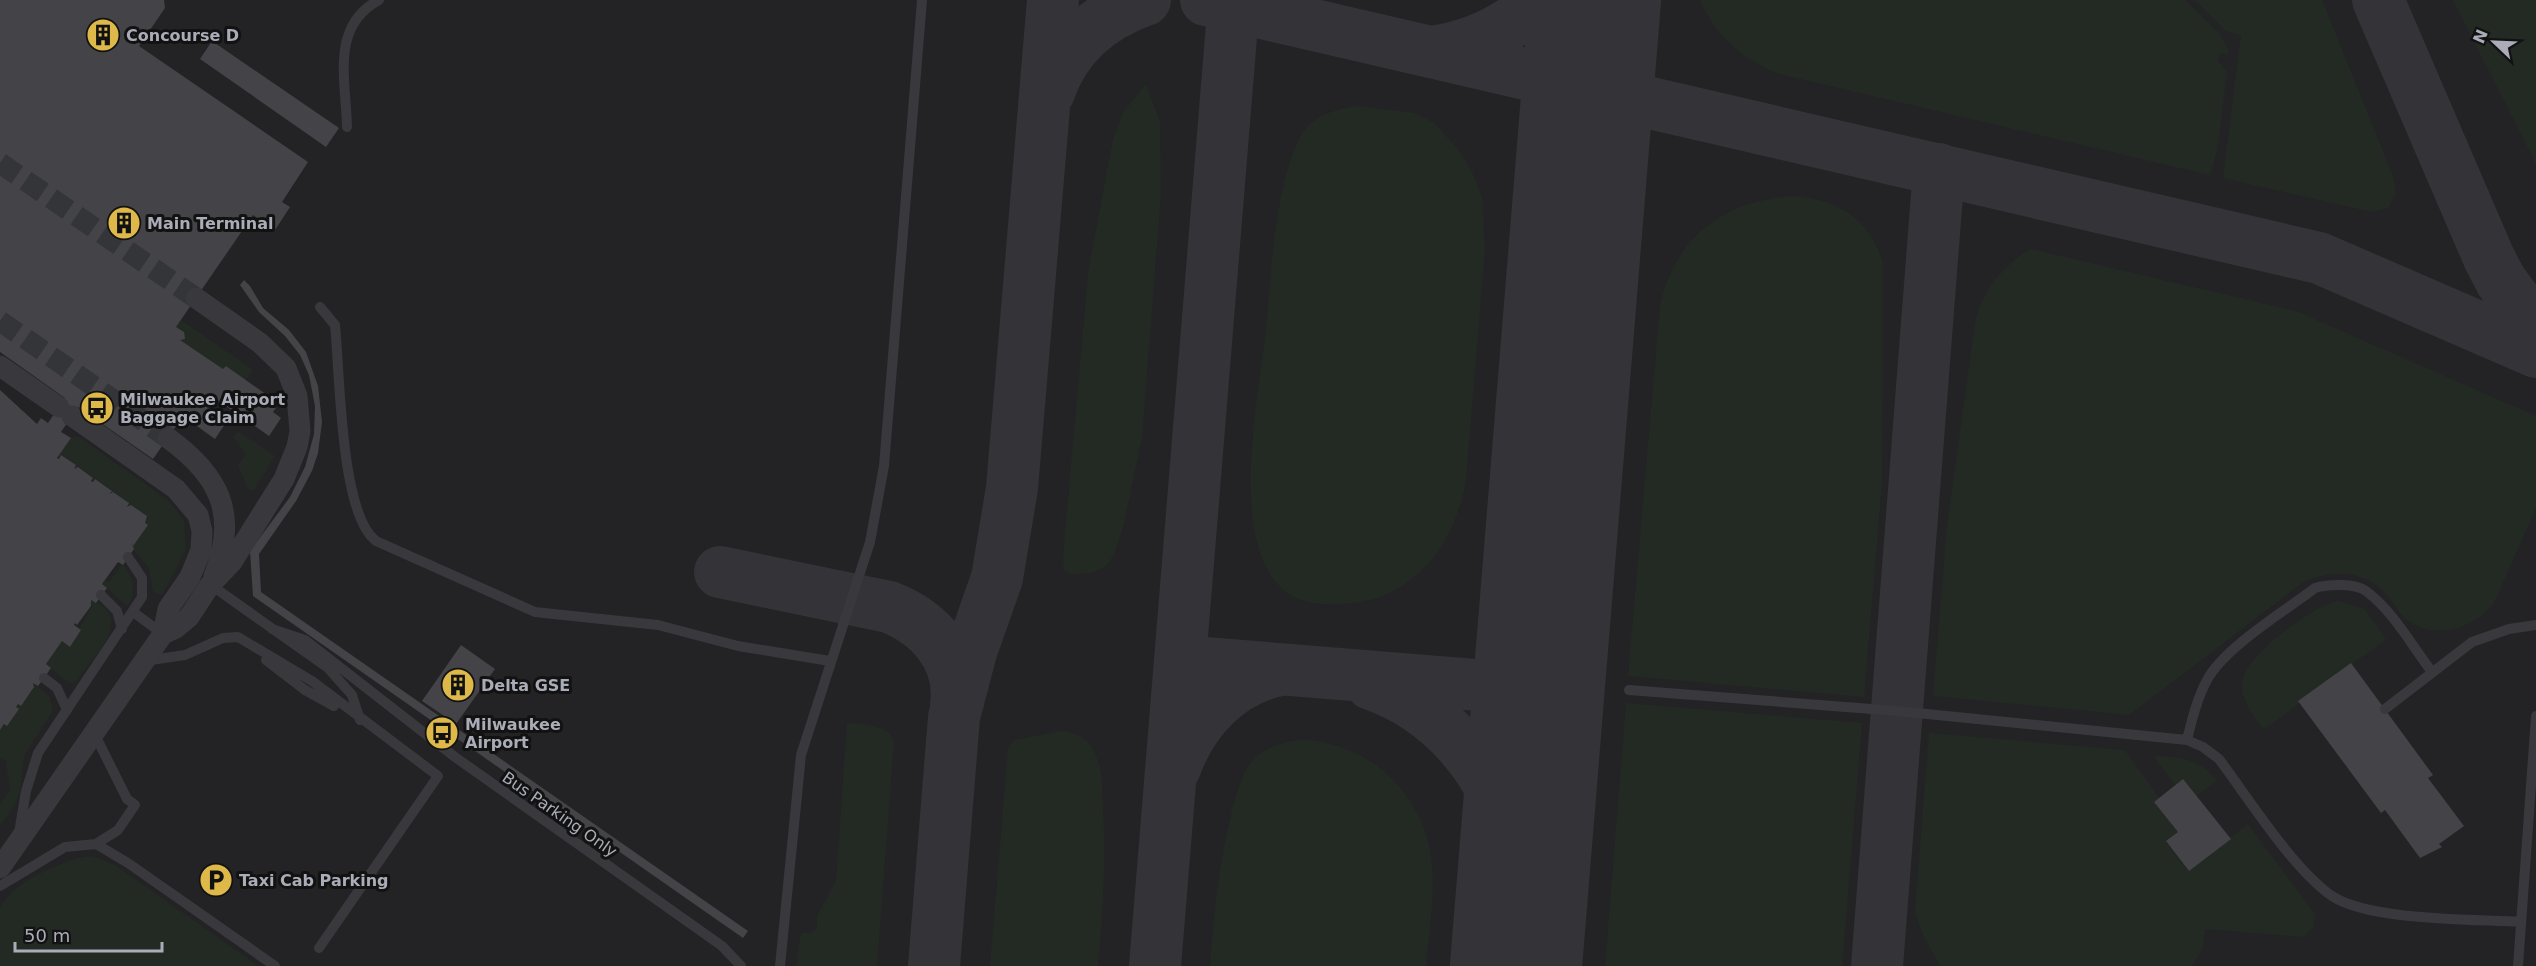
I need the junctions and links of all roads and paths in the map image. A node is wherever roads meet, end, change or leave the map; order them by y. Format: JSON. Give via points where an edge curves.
{"nodes":[{"id":1,"x":379,"y":0,"type":"edge"},
{"id":2,"x":922,"y":0,"type":"edge"},
{"id":3,"x":347,"y":127,"type":"dead end"},
{"id":4,"x":196,"y":298,"type":"tunnel mouth"},
{"id":5,"x":320,"y":307,"type":"dead end"},
{"id":6,"x":0,"y":366,"type":"edge"},
{"id":7,"x":168,"y":438,"type":"tunnel mouth"},
{"id":8,"x":128,"y":557,"type":"dead end"},
{"id":9,"x":193,"y":572,"type":"junction"},
{"id":10,"x":210,"y":585,"type":"junction"},
{"id":11,"x":101,"y":595,"type":"dead end"},
{"id":12,"x":133,"y":612,"type":"junction"},
{"id":13,"x":2536,"y":625,"type":"edge"},
{"id":14,"x":122,"y":629,"type":"junction"},
{"id":15,"x":272,"y":629,"type":"junction"},
{"id":16,"x":163,"y":634,"type":"junction"},
{"id":17,"x":144,"y":661,"type":"junction"},
{"id":18,"x":830,"y":661,"type":"junction"},
{"id":19,"x":2432,"y":672,"type":"junction"},
{"id":20,"x":44,"y":678,"type":"dead end"},
{"id":21,"x":1629,"y":690,"type":"dead end"},
{"id":22,"x":2385,"y":709,"type":"dead end"},
{"id":23,"x":67,"y":710,"type":"junction"},
{"id":24,"x":2536,"y":716,"type":"edge"},
{"id":25,"x":360,"y":720,"type":"junction"},
{"id":26,"x":94,"y":733,"type":"junction"},
{"id":27,"x":2187,"y":740,"type":"junction"},
{"id":28,"x":17,"y":843,"type":"junction"},
{"id":29,"x":96,"y":844,"type":"junction"},
{"id":30,"x":0,"y":868,"type":"edge"},
{"id":31,"x":0,"y":886,"type":"edge"},
{"id":32,"x":2521,"y":922,"type":"junction"},
{"id":33,"x":318,"y":948,"type":"dead end"},
{"id":34,"x":275,"y":966,"type":"edge"},
{"id":35,"x":741,"y":966,"type":"edge"},
{"id":36,"x":780,"y":966,"type":"edge"},
{"id":37,"x":2518,"y":966,"type":"edge"}],
"edges":[{"from":1,"to":3,"type":"lane","via":[[364,9],[347,33]]},
{"from":2,"to":18,"type":"lane","via":[[884,466],[870,542]]},
{"from":4,"to":10,"type":"street","via":[[279,359],[292,381],[299,417],[297,447],[284,479],[232,562]]},
{"from":5,"to":18,"type":"lane","via":[[334,325],[351,496],[367,534],[376,541],[535,612],[658,625],[738,645]]},
{"from":6,"to":9,"type":"street","via":[[161,478],[192,504],[201,521],[202,539]]},
{"from":7,"to":10,"type":"street","via":[[202,465],[220,501],[224,544]]},
{"from":8,"to":12,"type":"lane","via":[[144,585]]},
{"from":9,"to":10,"type":"lane"},
{"from":9,"to":16,"type":"street","via":[[168,609]]},
{"from":10,"to":15,"type":"lane"},
{"from":10,"to":16,"type":"street","via":[[189,617]]},
{"from":11,"to":14,"type":"lane","via":[[117,611]]},
{"from":12,"to":14,"type":"lane"},
{"from":12,"to":16,"type":"lane"},
{"from":13,"to":19,"type":"lane","via":[[2509,629],[2472,642]]},
{"from":14,"to":23,"type":"lane"},
{"from":15,"to":25,"type":"lane","via":[[328,668],[352,695]]},
{"from":15,"to":35,"type":"lane","name":"Bus Parking Only","via":[[306,640],[454,757],[722,946]]},
{"from":16,"to":17,"type":"street"},
{"from":17,"to":25,"type":"lane","via":[[185,655],[238,637],[312,681]]},
{"from":17,"to":26,"type":"street"},
{"from":18,"to":36,"type":"lane","via":[[797,777]]},
{"from":19,"to":22,"type":"lane"},
{"from":19,"to":27,"type":"lane","via":[[2365,590],[2326,585],[2315,588],[2227,654],[2208,678]]},
{"from":20,"to":23,"type":"lane","via":[[57,688]]},
{"from":21,"to":27,"type":"lane","via":[[1897,711]]},
{"from":23,"to":28,"type":"lane","via":[[38,753],[26,791]]},
{"from":24,"to":32,"type":"lane"},
{"from":25,"to":33,"type":"lane","via":[[438,776]]},
{"from":26,"to":28,"type":"street"},
{"from":26,"to":29,"type":"lane","via":[[127,799],[135,804],[118,830]]},
{"from":27,"to":32,"type":"lane","via":[[2219,759],[2294,859],[2334,897],[2375,912]]},
{"from":28,"to":30,"type":"street"},
{"from":29,"to":31,"type":"lane","via":[[65,847]]},
{"from":29,"to":34,"type":"lane"},
{"from":32,"to":37,"type":"lane"}]}
